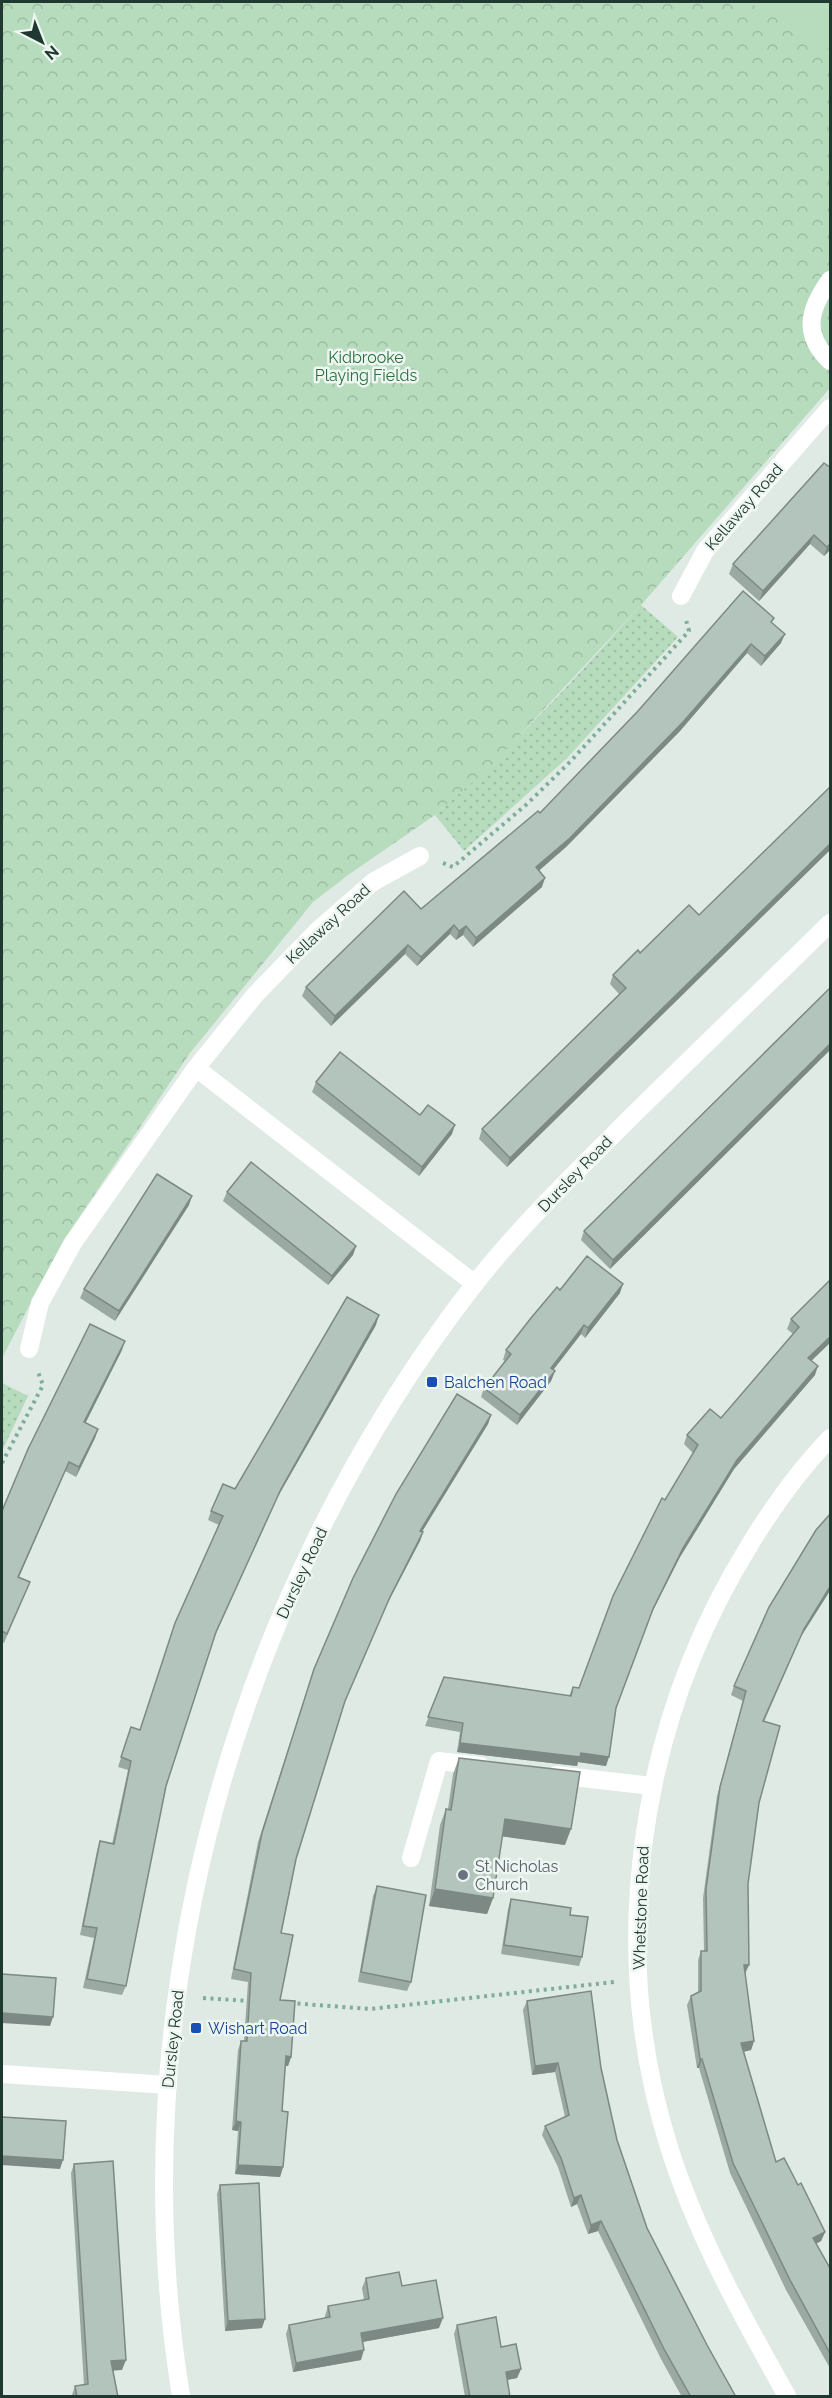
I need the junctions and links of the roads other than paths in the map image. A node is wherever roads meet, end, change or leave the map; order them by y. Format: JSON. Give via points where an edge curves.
{"nodes":[{"id":1,"x":831,"y":280,"type":"edge"},
{"id":2,"x":831,"y":361,"type":"edge"},
{"id":3,"x":831,"y":408,"type":"edge"},
{"id":4,"x":681,"y":596,"type":"road end"},
{"id":5,"x":420,"y":856,"type":"road end"},
{"id":6,"x":831,"y":923,"type":"edge"},
{"id":7,"x":196,"y":1068,"type":"junction"},
{"id":8,"x":475,"y":1284,"type":"junction"},
{"id":9,"x":29,"y":1349,"type":"road end"},
{"id":10,"x":831,"y":1438,"type":"edge"},
{"id":11,"x":496,"y":1768,"type":"edge"},
{"id":12,"x":542,"y":1773,"type":"edge"},
{"id":13,"x":652,"y":1786,"type":"junction"},
{"id":14,"x":411,"y":1858,"type":"dead end"},
{"id":15,"x":2,"y":2074,"type":"edge"},
{"id":16,"x":168,"y":2085,"type":"junction"},
{"id":17,"x":181,"y":2397,"type":"edge"},
{"id":18,"x":787,"y":2397,"type":"edge"}],
"edges":[{"from":1,"to":2,"type":"street","via":[[811,314],[816,345]]},
{"from":3,"to":4,"type":"street","name":"Kellaway Road","via":[[705,551]]},
{"from":5,"to":7,"type":"street","name":"Kellaway Road","via":[[373,882],[317,932],[255,994]]},
{"from":6,"to":8,"type":"street","name":"Dursley Road","via":[[546,1202]]},
{"from":7,"to":8,"type":"street"},
{"from":7,"to":9,"type":"street","name":"Kellaway Road","via":[[73,1243],[40,1303]]},
{"from":8,"to":16,"type":"street","name":"Dursley Road","via":[[415,1367],[361,1454],[312,1546],[271,1640],[221,1791],[187,1934],[176,1996]]},
{"from":10,"to":13,"type":"street","name":"Whetstone Road","via":[[770,1511],[728,1579],[704,1626],[674,1703]]},
{"from":11,"to":14,"type":"street","via":[[439,1761]]},
{"from":12,"to":13,"type":"street"},
{"from":13,"to":18,"type":"street","name":"Whetstone Road","via":[[637,1917],[639,1979],[651,2073],[669,2146],[694,2218],[728,2290]]},
{"from":15,"to":16,"type":"street"},
{"from":16,"to":17,"type":"street","name":"Dursley Road","via":[[168,2273]]}]}
